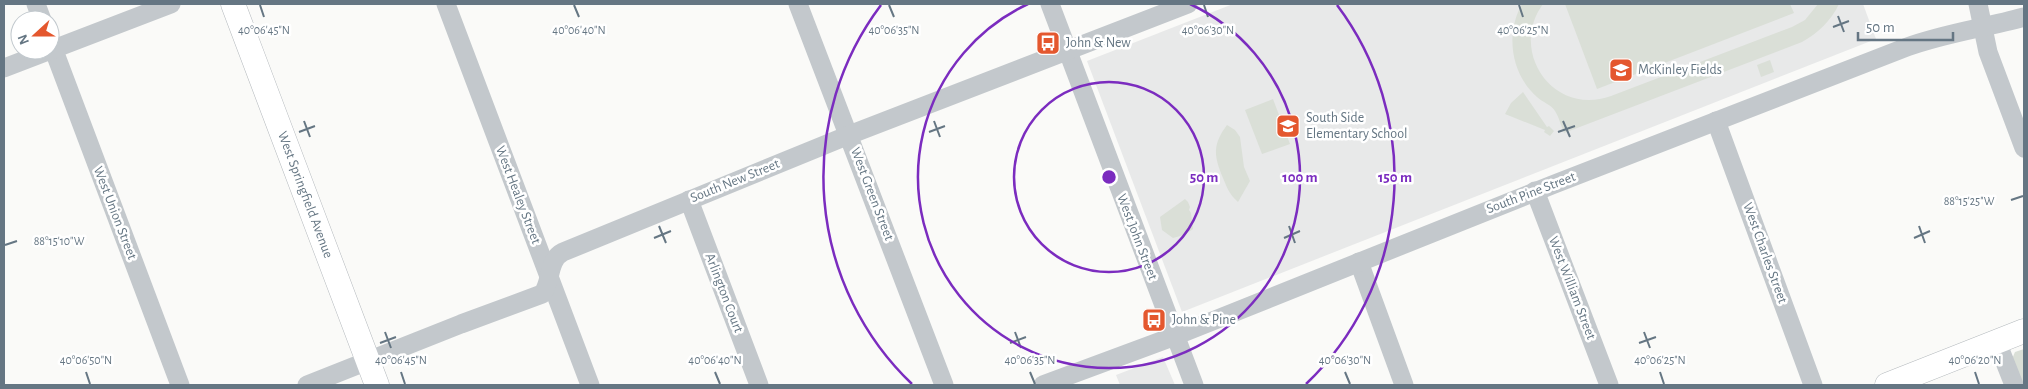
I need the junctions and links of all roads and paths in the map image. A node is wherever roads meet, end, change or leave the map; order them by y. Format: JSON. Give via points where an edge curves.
{"nodes":[{"id":1,"x":171,"y":4,"type":"edge"},
{"id":2,"x":233,"y":4,"type":"edge"},
{"id":3,"x":446,"y":4,"type":"edge"},
{"id":4,"x":798,"y":4,"type":"edge"},
{"id":5,"x":1050,"y":4,"type":"edge"},
{"id":6,"x":1188,"y":4,"type":"edge"},
{"id":7,"x":1978,"y":4,"type":"edge"},
{"id":8,"x":2024,"y":17,"type":"edge"},
{"id":9,"x":1982,"y":28,"type":"junction"},
{"id":10,"x":60,"y":42,"type":"edge"},
{"id":11,"x":1068,"y":51,"type":"junction"},
{"id":12,"x":21,"y":60,"type":"edge"},
{"id":13,"x":58,"y":60,"type":"edge"},
{"id":14,"x":4,"y":68,"type":"edge"},
{"id":15,"x":1716,"y":121,"type":"junction"},
{"id":16,"x":849,"y":135,"type":"junction"},
{"id":17,"x":2024,"y":148,"type":"edge"},
{"id":18,"x":1536,"y":191,"type":"junction"},
{"id":19,"x":689,"y":200,"type":"junction"},
{"id":20,"x":1359,"y":262,"type":"junction"},
{"id":21,"x":548,"y":275,"type":"junction"},
{"id":22,"x":2024,"y":331,"type":"edge"},
{"id":23,"x":1175,"y":336,"type":"junction"},
{"id":24,"x":1997,"y":342,"type":"junction"},
{"id":25,"x":367,"y":360,"type":"junction"},
{"id":26,"x":180,"y":385,"type":"edge"},
{"id":27,"x":307,"y":385,"type":"edge"},
{"id":28,"x":377,"y":385,"type":"edge"},
{"id":29,"x":590,"y":385,"type":"edge"},
{"id":30,"x":758,"y":385,"type":"edge"},
{"id":31,"x":944,"y":385,"type":"edge"},
{"id":32,"x":1043,"y":385,"type":"edge"},
{"id":33,"x":1194,"y":385,"type":"edge"},
{"id":34,"x":1404,"y":385,"type":"edge"},
{"id":35,"x":1609,"y":385,"type":"edge"},
{"id":36,"x":1813,"y":385,"type":"edge"},
{"id":37,"x":1887,"y":385,"type":"edge"},
{"id":38,"x":2014,"y":385,"type":"edge"}],
"edges":[{"from":1,"to":10,"type":"street"},
{"from":2,"to":25,"type":"main road","name":"West Springfield Avenue"},
{"from":3,"to":21,"type":"street","name":"West Healey Street"},
{"from":4,"to":16,"type":"street","name":"West Green Street"},
{"from":5,"to":11,"type":"street","name":"West John Street"},
{"from":6,"to":11,"type":"street","name":"South New Street"},
{"from":7,"to":9,"type":"street"},
{"from":8,"to":9,"type":"street","name":"South Pine Street"},
{"from":9,"to":15,"type":"street","name":"South Pine Street","via":[[1921,42]]},
{"from":9,"to":17,"type":"street"},
{"from":11,"to":16,"type":"street","name":"South New Street"},
{"from":11,"to":23,"type":"street","name":"West John Street"},
{"from":12,"to":14,"type":"street"},
{"from":13,"to":26,"type":"street","name":"West Union Street"},
{"from":15,"to":18,"type":"street","name":"South Pine Street"},
{"from":15,"to":36,"type":"street","name":"West Charles Street"},
{"from":16,"to":19,"type":"street","name":"South New Street"},
{"from":16,"to":31,"type":"street","name":"West Green Street"},
{"from":18,"to":20,"type":"street","name":"South Pine Street"},
{"from":18,"to":35,"type":"street","name":"West William Street"},
{"from":19,"to":21,"type":"street","name":"South New Street","via":[[559,254]]},
{"from":19,"to":30,"type":"street","name":"Arlington Court"},
{"from":20,"to":23,"type":"street","name":"South Pine Street"},
{"from":20,"to":34,"type":"street"},
{"from":21,"to":25,"type":"street","name":"South New Street","via":[[546,290],[542,294]]},
{"from":21,"to":29,"type":"street","name":"West Healey Street"},
{"from":22,"to":24,"type":"main road"},
{"from":23,"to":32,"type":"street","name":"South Pine Street"},
{"from":23,"to":33,"type":"street","name":"West John Street"},
{"from":24,"to":37,"type":"main road"},
{"from":24,"to":38,"type":"street"},
{"from":25,"to":27,"type":"street","name":"South New Street"},
{"from":25,"to":28,"type":"main road","name":"West Springfield Avenue"}]}
